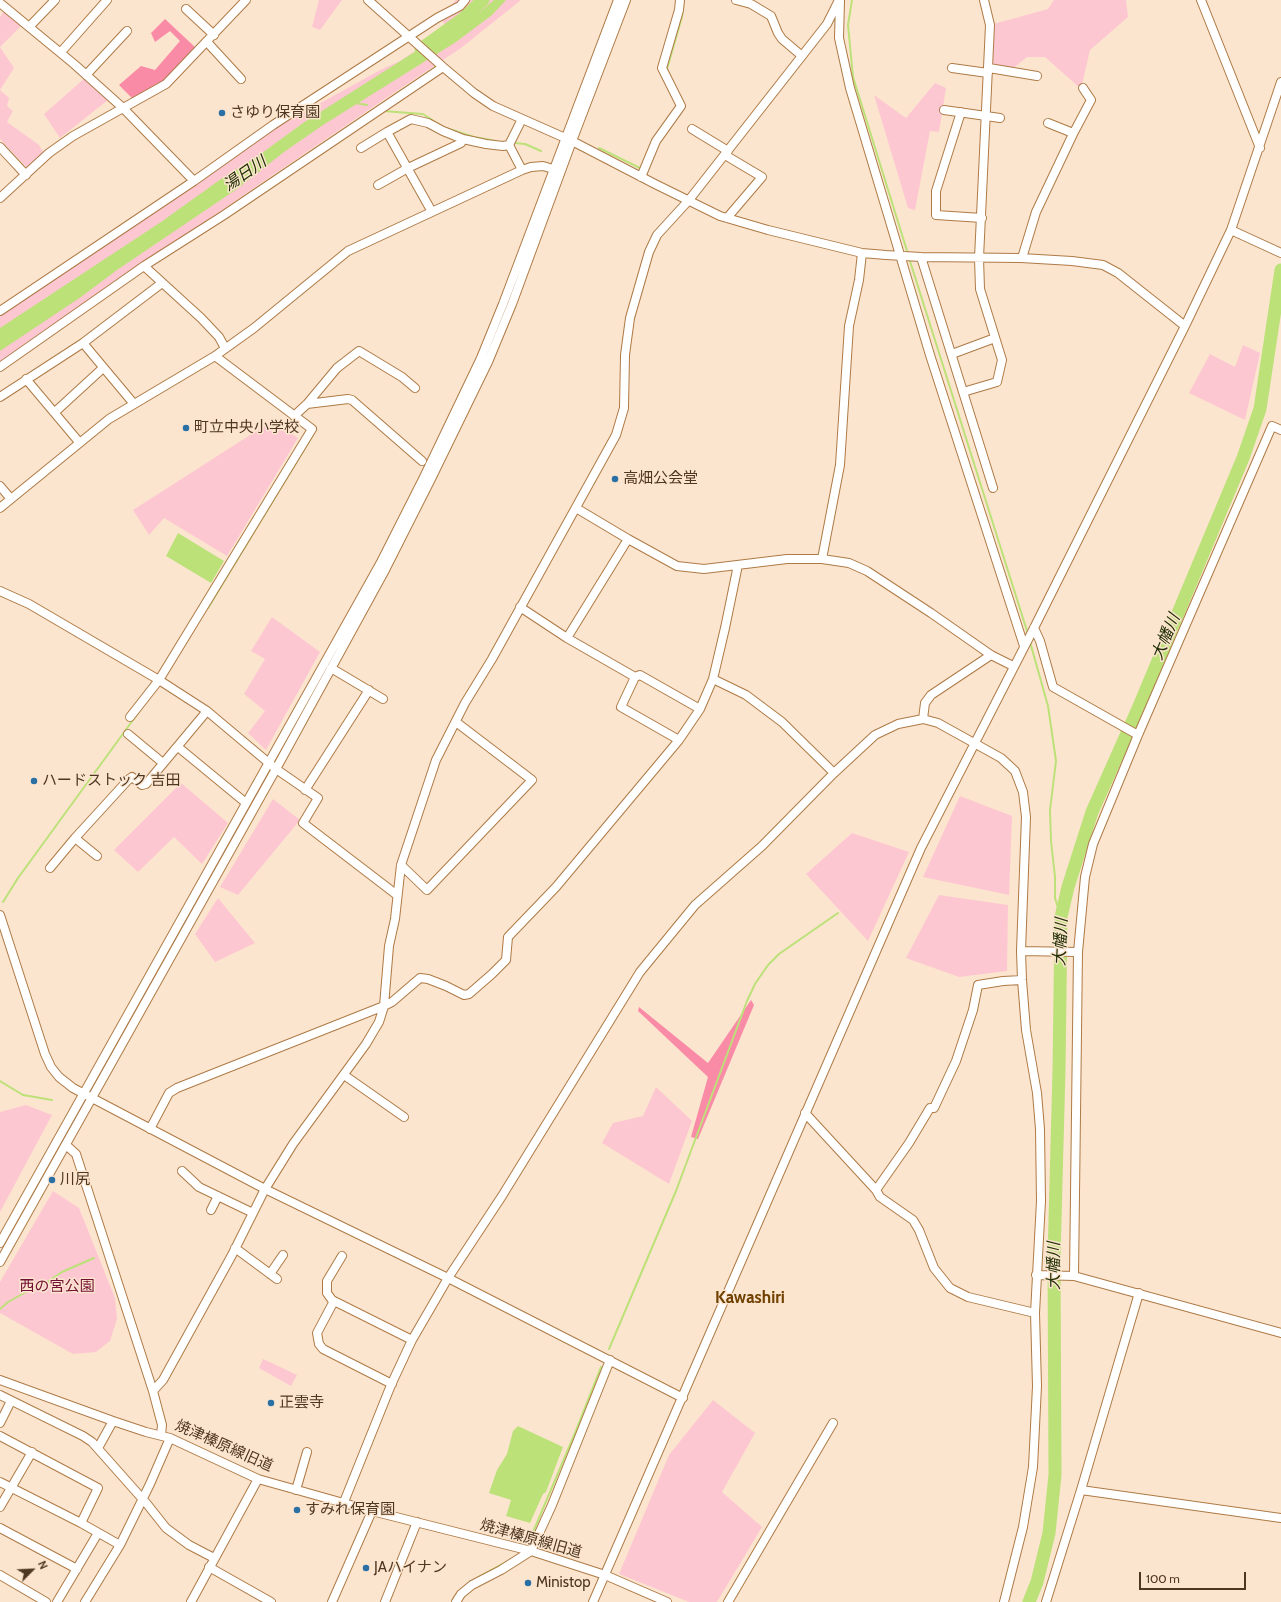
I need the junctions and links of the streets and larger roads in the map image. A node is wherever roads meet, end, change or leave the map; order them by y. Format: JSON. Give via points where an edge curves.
{"nodes":[{"id":1,"x":107,"y":0,"type":"edge"},
{"id":2,"x":246,"y":0,"type":"edge"},
{"id":3,"x":368,"y":0,"type":"edge"},
{"id":4,"x":465,"y":0,"type":"edge"},
{"id":5,"x":618,"y":0,"type":"edge"},
{"id":6,"x":626,"y":0,"type":"edge"},
{"id":7,"x":680,"y":0,"type":"edge"},
{"id":8,"x":736,"y":0,"type":"edge"},
{"id":9,"x":840,"y":0,"type":"edge"},
{"id":10,"x":984,"y":0,"type":"edge"},
{"id":11,"x":1201,"y":0,"type":"edge"},
{"id":12,"x":52,"y":1,"type":"edge"},
{"id":13,"x":0,"y":2,"type":"edge"},
{"id":14,"x":186,"y":9,"type":"dead end"},
{"id":15,"x":30,"y":26,"type":"junction"},
{"id":16,"x":127,"y":31,"type":"dead end"},
{"id":17,"x":214,"y":35,"type":"junction"},
{"id":18,"x":410,"y":37,"type":"junction"},
{"id":19,"x":207,"y":42,"type":"junction"},
{"id":20,"x":61,"y":52,"type":"junction"},
{"id":21,"x":802,"y":56,"type":"junction"},
{"id":22,"x":442,"y":67,"type":"junction"},
{"id":23,"x":952,"y":68,"type":"dead end"},
{"id":24,"x":988,"y":70,"type":"junction"},
{"id":25,"x":86,"y":75,"type":"junction"},
{"id":26,"x":1037,"y":76,"type":"dead end"},
{"id":27,"x":241,"y":79,"type":"dead end"},
{"id":28,"x":1281,"y":82,"type":"edge"},
{"id":29,"x":1083,"y":88,"type":"dead end"},
{"id":30,"x":123,"y":108,"type":"junction"},
{"id":31,"x":944,"y":110,"type":"dead end"},
{"id":32,"x":961,"y":112,"type":"junction"},
{"id":33,"x":986,"y":116,"type":"junction"},
{"id":34,"x":1000,"y":118,"type":"dead end"},
{"id":35,"x":522,"y":119,"type":"junction"},
{"id":36,"x":1048,"y":123,"type":"dead end"},
{"id":37,"x":692,"y":129,"type":"dead end"},
{"id":38,"x":386,"y":132,"type":"junction"},
{"id":39,"x":1073,"y":133,"type":"junction"},
{"id":40,"x":463,"y":139,"type":"junction"},
{"id":41,"x":568,"y":139,"type":"junction"},
{"id":42,"x":509,"y":145,"type":"junction"},
{"id":43,"x":0,"y":147,"type":"edge"},
{"id":44,"x":362,"y":148,"type":"dead end"},
{"id":45,"x":1260,"y":148,"type":"junction"},
{"id":46,"x":726,"y":153,"type":"junction"},
{"id":47,"x":408,"y":168,"type":"junction"},
{"id":48,"x":554,"y":169,"type":"junction"},
{"id":49,"x":522,"y":170,"type":"junction"},
{"id":50,"x":26,"y":175,"type":"junction"},
{"id":51,"x":641,"y":176,"type":"junction"},
{"id":52,"x":194,"y":181,"type":"junction"},
{"id":53,"x":378,"y":184,"type":"dead end"},
{"id":54,"x":0,"y":198,"type":"edge"},
{"id":55,"x":689,"y":200,"type":"junction"},
{"id":56,"x":432,"y":212,"type":"junction"},
{"id":57,"x":727,"y":218,"type":"junction"},
{"id":58,"x":982,"y":218,"type":"junction"},
{"id":59,"x":1231,"y":230,"type":"junction"},
{"id":60,"x":862,"y":253,"type":"junction"},
{"id":61,"x":1279,"y":253,"type":"edge"},
{"id":62,"x":901,"y":256,"type":"junction"},
{"id":63,"x":919,"y":256,"type":"junction"},
{"id":64,"x":979,"y":258,"type":"junction"},
{"id":65,"x":1022,"y":258,"type":"junction"},
{"id":66,"x":144,"y":266,"type":"junction"},
{"id":67,"x":162,"y":283,"type":"junction"},
{"id":68,"x":0,"y":311,"type":"edge"},
{"id":69,"x":1186,"y":326,"type":"junction"},
{"id":70,"x":995,"y":338,"type":"junction"},
{"id":71,"x":83,"y":343,"type":"junction"},
{"id":72,"x":225,"y":348,"type":"junction"},
{"id":73,"x":952,"y":354,"type":"junction"},
{"id":74,"x":215,"y":356,"type":"junction"},
{"id":75,"x":0,"y":367,"type":"edge"},
{"id":76,"x":103,"y":368,"type":"junction"},
{"id":77,"x":26,"y":380,"type":"junction"},
{"id":78,"x":415,"y":388,"type":"dead end"},
{"id":79,"x":963,"y":392,"type":"junction"},
{"id":80,"x":0,"y":397,"type":"edge"},
{"id":81,"x":134,"y":404,"type":"junction"},
{"id":82,"x":307,"y":404,"type":"junction"},
{"id":83,"x":54,"y":412,"type":"junction"},
{"id":84,"x":294,"y":416,"type":"junction"},
{"id":85,"x":1281,"y":430,"type":"edge"},
{"id":86,"x":79,"y":442,"type":"junction"},
{"id":87,"x":422,"y":460,"type":"dead end"},
{"id":88,"x":0,"y":486,"type":"edge"},
{"id":89,"x":993,"y":488,"type":"dead end"},
{"id":90,"x":11,"y":499,"type":"junction"},
{"id":91,"x":0,"y":508,"type":"edge"},
{"id":92,"x":576,"y":508,"type":"junction"},
{"id":93,"x":628,"y":539,"type":"junction"},
{"id":94,"x":822,"y":559,"type":"junction"},
{"id":95,"x":738,"y":565,"type":"junction"},
{"id":96,"x":0,"y":591,"type":"edge"},
{"id":97,"x":520,"y":607,"type":"junction"},
{"id":98,"x":1033,"y":630,"type":"junction"},
{"id":99,"x":567,"y":638,"type":"junction"},
{"id":100,"x":1025,"y":644,"type":"junction"},
{"id":101,"x":991,"y":655,"type":"junction"},
{"id":102,"x":1014,"y":666,"type":"junction"},
{"id":103,"x":331,"y":668,"type":"junction"},
{"id":104,"x":634,"y":677,"type":"junction"},
{"id":105,"x":713,"y":679,"type":"junction"},
{"id":106,"x":159,"y":680,"type":"junction"},
{"id":107,"x":369,"y":690,"type":"junction"},
{"id":108,"x":383,"y":699,"type":"dead end"},
{"id":109,"x":700,"y":708,"type":"junction"},
{"id":110,"x":207,"y":710,"type":"junction"},
{"id":111,"x":130,"y":717,"type":"dead end"},
{"id":112,"x":924,"y":719,"type":"junction"},
{"id":113,"x":456,"y":722,"type":"junction"},
{"id":114,"x":128,"y":734,"type":"dead end"},
{"id":115,"x":1138,"y":735,"type":"junction"},
{"id":116,"x":679,"y":740,"type":"junction"},
{"id":117,"x":974,"y":742,"type":"junction"},
{"id":118,"x":178,"y":747,"type":"junction"},
{"id":119,"x":268,"y":762,"type":"junction"},
{"id":120,"x":163,"y":763,"type":"junction"},
{"id":121,"x":276,"y":769,"type":"junction"},
{"id":122,"x":834,"y":773,"type":"junction"},
{"id":123,"x":305,"y":790,"type":"junction"},
{"id":124,"x":246,"y":802,"type":"junction"},
{"id":125,"x":75,"y":838,"type":"junction"},
{"id":126,"x":97,"y":856,"type":"dead end"},
{"id":127,"x":401,"y":865,"type":"junction"},
{"id":128,"x":50,"y":868,"type":"dead end"},
{"id":129,"x":397,"y":895,"type":"junction"},
{"id":130,"x":0,"y":915,"type":"edge"},
{"id":131,"x":1021,"y":951,"type":"junction"},
{"id":132,"x":1078,"y":952,"type":"junction"},
{"id":133,"x":1022,"y":980,"type":"junction"},
{"id":134,"x":384,"y":1006,"type":"junction"},
{"id":135,"x":344,"y":1075,"type":"junction"},
{"id":136,"x":84,"y":1093,"type":"junction"},
{"id":137,"x":92,"y":1098,"type":"junction"},
{"id":138,"x":805,"y":1113,"type":"junction"},
{"id":139,"x":404,"y":1117,"type":"dead end"},
{"id":140,"x":150,"y":1129,"type":"junction"},
{"id":141,"x":66,"y":1145,"type":"junction"},
{"id":142,"x":182,"y":1171,"type":"dead end"},
{"id":143,"x":265,"y":1189,"type":"junction"},
{"id":144,"x":876,"y":1190,"type":"junction"},
{"id":145,"x":218,"y":1196,"type":"junction"},
{"id":146,"x":211,"y":1210,"type":"dead end"},
{"id":147,"x":253,"y":1213,"type":"junction"},
{"id":148,"x":0,"y":1244,"type":"edge"},
{"id":149,"x":235,"y":1248,"type":"junction"},
{"id":150,"x":283,"y":1255,"type":"dead end"},
{"id":151,"x":342,"y":1256,"type":"dead end"},
{"id":152,"x":0,"y":1262,"type":"edge"},
{"id":153,"x":270,"y":1274,"type":"junction"},
{"id":154,"x":1040,"y":1275,"type":"junction"},
{"id":155,"x":1074,"y":1276,"type":"junction"},
{"id":156,"x":448,"y":1278,"type":"junction"},
{"id":157,"x":277,"y":1279,"type":"dead end"},
{"id":158,"x":1139,"y":1293,"type":"junction"},
{"id":159,"x":334,"y":1301,"type":"junction"},
{"id":160,"x":1035,"y":1313,"type":"junction"},
{"id":161,"x":1281,"y":1333,"type":"edge"},
{"id":162,"x":412,"y":1340,"type":"junction"},
{"id":163,"x":610,"y":1360,"type":"junction"},
{"id":164,"x":0,"y":1380,"type":"edge"},
{"id":165,"x":392,"y":1384,"type":"junction"},
{"id":166,"x":153,"y":1391,"type":"junction"},
{"id":167,"x":0,"y":1395,"type":"edge"},
{"id":168,"x":683,"y":1398,"type":"junction"},
{"id":169,"x":11,"y":1401,"type":"junction"},
{"id":170,"x":113,"y":1421,"type":"junction"},
{"id":171,"x":0,"y":1423,"type":"edge"},
{"id":172,"x":833,"y":1424,"type":"dead end"},
{"id":173,"x":161,"y":1435,"type":"junction"},
{"id":174,"x":0,"y":1436,"type":"edge"},
{"id":175,"x":170,"y":1438,"type":"junction"},
{"id":176,"x":98,"y":1448,"type":"junction"},
{"id":177,"x":32,"y":1452,"type":"junction"},
{"id":178,"x":307,"y":1452,"type":"dead end"},
{"id":179,"x":258,"y":1479,"type":"junction"},
{"id":180,"x":0,"y":1482,"type":"edge"},
{"id":181,"x":11,"y":1488,"type":"junction"},
{"id":182,"x":296,"y":1490,"type":"junction"},
{"id":183,"x":1081,"y":1490,"type":"junction"},
{"id":184,"x":143,"y":1500,"type":"junction"},
{"id":185,"x":344,"y":1502,"type":"junction"},
{"id":186,"x":0,"y":1507,"type":"edge"},
{"id":187,"x":372,"y":1511,"type":"junction"},
{"id":188,"x":1281,"y":1518,"type":"edge"},
{"id":189,"x":417,"y":1522,"type":"junction"},
{"id":190,"x":81,"y":1523,"type":"junction"},
{"id":191,"x":0,"y":1528,"type":"edge"},
{"id":192,"x":98,"y":1533,"type":"junction"},
{"id":193,"x":120,"y":1545,"type":"junction"},
{"id":194,"x":531,"y":1551,"type":"junction"},
{"id":195,"x":214,"y":1558,"type":"junction"},
{"id":196,"x":209,"y":1567,"type":"junction"},
{"id":197,"x":77,"y":1569,"type":"junction"},
{"id":198,"x":0,"y":1575,"type":"edge"},
{"id":199,"x":605,"y":1576,"type":"junction"},
{"id":200,"x":46,"y":1602,"type":"edge"},
{"id":201,"x":57,"y":1602,"type":"edge"},
{"id":202,"x":85,"y":1602,"type":"edge"},
{"id":203,"x":191,"y":1602,"type":"edge"},
{"id":204,"x":271,"y":1602,"type":"edge"},
{"id":205,"x":332,"y":1602,"type":"edge"},
{"id":206,"x":385,"y":1602,"type":"edge"},
{"id":207,"x":456,"y":1602,"type":"edge"},
{"id":208,"x":593,"y":1602,"type":"edge"},
{"id":209,"x":667,"y":1602,"type":"edge"},
{"id":210,"x":728,"y":1602,"type":"edge"},
{"id":211,"x":1004,"y":1602,"type":"edge"},
{"id":212,"x":1046,"y":1602,"type":"edge"}],
"edges":[{"from":1,"to":20,"type":"street"},
{"from":2,"to":17,"type":"street"},
{"from":3,"to":18,"type":"street"},
{"from":4,"to":18,"type":"street","via":[[460,6]]},
{"from":5,"to":41,"type":"street"},
{"from":6,"to":41,"type":"street"},
{"from":7,"to":51,"type":"street","via":[[662,68],[680,106],[656,141]]},
{"from":8,"to":21,"type":"street","via":[[751,4],[772,16],[782,39]]},
{"from":9,"to":21,"type":"street","via":[[827,24]]},
{"from":9,"to":62,"type":"street","via":[[839,38],[850,88]]},
{"from":10,"to":24,"type":"street","via":[[990,25]]},
{"from":11,"to":45,"type":"street"},
{"from":12,"to":15,"type":"street"},
{"from":13,"to":15,"type":"street"},
{"from":14,"to":17,"type":"street"},
{"from":15,"to":20,"type":"street"},
{"from":16,"to":25,"type":"street"},
{"from":17,"to":19,"type":"street"},
{"from":18,"to":22,"type":"street"},
{"from":18,"to":52,"type":"street","via":[[273,125]]},
{"from":19,"to":27,"type":"street"},
{"from":19,"to":30,"type":"street","via":[[166,84]]},
{"from":20,"to":25,"type":"street"},
{"from":21,"to":46,"type":"street"},
{"from":22,"to":35,"type":"street","via":[[487,101]]},
{"from":22,"to":66,"type":"street","via":[[224,215]]},
{"from":23,"to":24,"type":"street"},
{"from":24,"to":26,"type":"street"},
{"from":24,"to":33,"type":"street"},
{"from":25,"to":30,"type":"street"},
{"from":28,"to":45,"type":"street"},
{"from":29,"to":39,"type":"street","via":[[1091,100]]},
{"from":30,"to":50,"type":"street","via":[[73,136],[49,153]]},
{"from":30,"to":52,"type":"street"},
{"from":31,"to":32,"type":"street"},
{"from":32,"to":33,"type":"street"},
{"from":32,"to":58,"type":"street","via":[[936,191],[936,215]]},
{"from":33,"to":34,"type":"street"},
{"from":33,"to":58,"type":"street"},
{"from":35,"to":41,"type":"street"},
{"from":35,"to":42,"type":"street"},
{"from":36,"to":39,"type":"street"},
{"from":37,"to":46,"type":"street"},
{"from":38,"to":40,"type":"street","via":[[411,119],[428,123]]},
{"from":38,"to":44,"type":"street"},
{"from":38,"to":47,"type":"street"},
{"from":39,"to":65,"type":"street","via":[[1036,212]]},
{"from":40,"to":42,"type":"street"},
{"from":40,"to":47,"type":"street","via":[[461,143]]},
{"from":41,"to":48,"type":"street"},
{"from":41,"to":51,"type":"street"},
{"from":41,"to":103,"type":"street","via":[[512,304],[488,362],[385,570]]},
{"from":42,"to":49,"type":"street"},
{"from":43,"to":50,"type":"street"},
{"from":45,"to":59,"type":"street"},
{"from":46,"to":55,"type":"street"},
{"from":46,"to":57,"type":"street","via":[[762,177]]},
{"from":47,"to":53,"type":"street"},
{"from":47,"to":56,"type":"street"},
{"from":48,"to":49,"type":"street","via":[[543,166]]},
{"from":48,"to":119,"type":"street","via":[[481,358],[431,463],[380,564]]},
{"from":49,"to":56,"type":"street"},
{"from":50,"to":54,"type":"street"},
{"from":51,"to":55,"type":"street"},
{"from":52,"to":68,"type":"street"},
{"from":55,"to":57,"type":"street"},
{"from":55,"to":92,"type":"street","via":[[657,235],[649,252],[630,318],[625,355],[624,408],[611,447]]},
{"from":56,"to":72,"type":"street","via":[[348,251],[254,328]]},
{"from":57,"to":60,"type":"street"},
{"from":58,"to":64,"type":"street"},
{"from":59,"to":61,"type":"street"},
{"from":59,"to":69,"type":"street"},
{"from":60,"to":62,"type":"street"},
{"from":60,"to":94,"type":"street","via":[[849,326],[840,465]]},
{"from":62,"to":63,"type":"street"},
{"from":62,"to":100,"type":"street"},
{"from":63,"to":64,"type":"street"},
{"from":63,"to":73,"type":"street"},
{"from":64,"to":65,"type":"street"},
{"from":64,"to":70,"type":"street","via":[[980,289]]},
{"from":65,"to":69,"type":"street","via":[[1103,265],[1118,273]]},
{"from":66,"to":67,"type":"street"},
{"from":66,"to":75,"type":"street"},
{"from":67,"to":71,"type":"street"},
{"from":67,"to":72,"type":"street","via":[[201,318],[219,337]]},
{"from":69,"to":98,"type":"street"},
{"from":70,"to":73,"type":"street"},
{"from":70,"to":79,"type":"street","via":[[1002,360],[997,382]]},
{"from":71,"to":76,"type":"street"},
{"from":71,"to":77,"type":"street"},
{"from":72,"to":74,"type":"street"},
{"from":73,"to":79,"type":"street"},
{"from":74,"to":81,"type":"street"},
{"from":74,"to":84,"type":"street"},
{"from":76,"to":81,"type":"street"},
{"from":76,"to":83,"type":"street"},
{"from":77,"to":80,"type":"street"},
{"from":77,"to":83,"type":"street"},
{"from":78,"to":82,"type":"street","via":[[402,377],[359,351],[337,368]]},
{"from":79,"to":89,"type":"street"},
{"from":81,"to":86,"type":"street"},
{"from":82,"to":84,"type":"street"},
{"from":82,"to":87,"type":"street","via":[[352,400]]},
{"from":83,"to":86,"type":"street"},
{"from":84,"to":106,"type":"street","via":[[312,430]]},
{"from":85,"to":115,"type":"street","via":[[1272,426]]},
{"from":86,"to":90,"type":"street"},
{"from":88,"to":90,"type":"street"},
{"from":90,"to":91,"type":"street"},
{"from":92,"to":93,"type":"street"},
{"from":92,"to":97,"type":"street"},
{"from":93,"to":95,"type":"street","via":[[677,566],[704,569]]},
{"from":93,"to":99,"type":"street"},
{"from":94,"to":95,"type":"street","via":[[787,559]]},
{"from":94,"to":101,"type":"street","via":[[849,563],[866,570]]},
{"from":95,"to":105,"type":"street"},
{"from":96,"to":106,"type":"street","via":[[29,604]]},
{"from":97,"to":99,"type":"street"},
{"from":97,"to":113,"type":"street"},
{"from":98,"to":100,"type":"street"},
{"from":98,"to":115,"type":"street","via":[[1040,641],[1053,687]]},
{"from":99,"to":104,"type":"street"},
{"from":100,"to":102,"type":"street"},
{"from":101,"to":102,"type":"street"},
{"from":101,"to":112,"type":"street","via":[[931,694],[925,703]]},
{"from":102,"to":117,"type":"street"},
{"from":103,"to":107,"type":"street"},
{"from":103,"to":121,"type":"street"},
{"from":104,"to":109,"type":"street","via":[[640,675]]},
{"from":104,"to":116,"type":"street","via":[[621,707]]},
{"from":105,"to":109,"type":"street"},
{"from":105,"to":122,"type":"street","via":[[746,695],[782,722]]},
{"from":106,"to":110,"type":"street"},
{"from":106,"to":111,"type":"street"},
{"from":107,"to":108,"type":"street"},
{"from":107,"to":123,"type":"street"},
{"from":109,"to":116,"type":"street"},
{"from":110,"to":118,"type":"street"},
{"from":110,"to":119,"type":"street"},
{"from":112,"to":117,"type":"street","via":[[938,723]]},
{"from":112,"to":122,"type":"street","via":[[898,724],[875,735]]},
{"from":113,"to":127,"type":"street","via":[[436,760]]},
{"from":113,"to":127,"type":"street","via":[[532,780],[427,890]]},
{"from":114,"to":120,"type":"street"},
{"from":115,"to":132,"type":"street","via":[[1093,844],[1085,877]]},
{"from":116,"to":134,"type":"street","via":[[556,887],[508,937],[506,960],[492,974],[469,994],[464,995],[420,978]]},
{"from":117,"to":131,"type":"street","via":[[1001,758],[1015,771],[1023,792],[1026,817]]},
{"from":117,"to":138,"type":"street","via":[[921,848]]},
{"from":118,"to":120,"type":"street"},
{"from":118,"to":124,"type":"street"},
{"from":119,"to":121,"type":"street"},
{"from":119,"to":124,"type":"street"},
{"from":120,"to":125,"type":"street","via":[[146,784],[142,785],[132,777],[128,780]]},
{"from":121,"to":123,"type":"street"},
{"from":121,"to":137,"type":"street"},
{"from":122,"to":156,"type":"street","via":[[762,846],[695,905],[640,972],[502,1196]]},
{"from":123,"to":129,"type":"street","via":[[318,798],[303,823]]},
{"from":124,"to":136,"type":"street"},
{"from":125,"to":126,"type":"street"},
{"from":125,"to":128,"type":"street"},
{"from":127,"to":129,"type":"street"},
{"from":129,"to":134,"type":"street","via":[[389,946]]},
{"from":130,"to":136,"type":"street","via":[[51,1067],[59,1077]]},
{"from":131,"to":132,"type":"street"},
{"from":131,"to":133,"type":"street"},
{"from":132,"to":155,"type":"street"},
{"from":133,"to":144,"type":"street","via":[[978,984],[974,1010],[956,1061],[934,1108],[930,1108]]},
{"from":133,"to":154,"type":"street","via":[[1026,1030],[1037,1093],[1040,1129]]},
{"from":134,"to":135,"type":"street","via":[[379,1022]]},
{"from":134,"to":140,"type":"street","via":[[177,1088],[169,1093]]},
{"from":135,"to":139,"type":"street"},
{"from":135,"to":143,"type":"street","via":[[293,1144]]},
{"from":136,"to":137,"type":"street"},
{"from":136,"to":148,"type":"street"},
{"from":137,"to":140,"type":"street"},
{"from":137,"to":141,"type":"street"},
{"from":138,"to":144,"type":"street"},
{"from":138,"to":168,"type":"street"},
{"from":140,"to":143,"type":"street"},
{"from":141,"to":152,"type":"street"},
{"from":141,"to":166,"type":"street","via":[[76,1154]]},
{"from":142,"to":145,"type":"street","via":[[199,1187]]},
{"from":143,"to":147,"type":"street"},
{"from":143,"to":156,"type":"street"},
{"from":144,"to":160,"type":"street","via":[[880,1197],[913,1220],[934,1268],[950,1288],[968,1297]]},
{"from":145,"to":146,"type":"street"},
{"from":145,"to":147,"type":"street"},
{"from":147,"to":149,"type":"street"},
{"from":149,"to":153,"type":"street"},
{"from":149,"to":166,"type":"street","via":[[163,1380]]},
{"from":150,"to":153,"type":"street"},
{"from":151,"to":159,"type":"street","via":[[326,1281],[327,1293]]},
{"from":153,"to":157,"type":"street"},
{"from":154,"to":155,"type":"street"},
{"from":154,"to":160,"type":"street"},
{"from":155,"to":158,"type":"street"},
{"from":156,"to":162,"type":"street"},
{"from":156,"to":163,"type":"street"},
{"from":158,"to":161,"type":"street"},
{"from":158,"to":183,"type":"street"},
{"from":159,"to":162,"type":"street"},
{"from":159,"to":165,"type":"street","via":[[317,1333],[319,1344]]},
{"from":160,"to":211,"type":"street","via":[[1037,1386],[1033,1467],[1023,1527]]},
{"from":162,"to":165,"type":"street"},
{"from":163,"to":168,"type":"street"},
{"from":163,"to":194,"type":"street"},
{"from":164,"to":170,"type":"street","name":"焼津榛原線旧道"},
{"from":165,"to":185,"type":"street"},
{"from":166,"to":173,"type":"street","via":[[162,1425]]},
{"from":167,"to":169,"type":"street"},
{"from":168,"to":199,"type":"street"},
{"from":169,"to":171,"type":"street"},
{"from":169,"to":176,"type":"street","via":[[83,1436]]},
{"from":170,"to":173,"type":"street","name":"焼津榛原線旧道"},
{"from":170,"to":176,"type":"street"},
{"from":172,"to":210,"type":"street"},
{"from":173,"to":175,"type":"street","name":"焼津榛原線旧道"},
{"from":174,"to":177,"type":"street"},
{"from":175,"to":179,"type":"street","name":"焼津榛原線旧道"},
{"from":175,"to":184,"type":"street"},
{"from":176,"to":184,"type":"street"},
{"from":177,"to":181,"type":"street"},
{"from":177,"to":190,"type":"street","via":[[98,1488]]},
{"from":178,"to":182,"type":"street"},
{"from":179,"to":182,"type":"street","name":"焼津榛原線旧道"},
{"from":179,"to":195,"type":"street"},
{"from":180,"to":181,"type":"street"},
{"from":181,"to":186,"type":"street"},
{"from":181,"to":190,"type":"street"},
{"from":182,"to":185,"type":"street","name":"焼津榛原線旧道"},
{"from":183,"to":188,"type":"street"},
{"from":183,"to":212,"type":"street"},
{"from":184,"to":193,"type":"street"},
{"from":184,"to":195,"type":"street","via":[[166,1528],[189,1545]]},
{"from":185,"to":187,"type":"street","name":"焼津榛原線旧道"},
{"from":187,"to":189,"type":"street","name":"焼津榛原線旧道"},
{"from":187,"to":205,"type":"street"},
{"from":189,"to":194,"type":"street","name":"焼津榛原線旧道"},
{"from":189,"to":206,"type":"street"},
{"from":190,"to":192,"type":"street"},
{"from":191,"to":197,"type":"street"},
{"from":192,"to":193,"type":"street"},
{"from":192,"to":197,"type":"street"},
{"from":193,"to":202,"type":"street"},
{"from":194,"to":199,"type":"street","name":"焼津榛原線旧道"},
{"from":194,"to":207,"type":"street","via":[[472,1585]]},
{"from":195,"to":196,"type":"street"},
{"from":196,"to":203,"type":"street"},
{"from":196,"to":204,"type":"street"},
{"from":197,"to":201,"type":"street"},
{"from":198,"to":200,"type":"street"},
{"from":199,"to":208,"type":"street"},
{"from":199,"to":209,"type":"street","name":"焼津榛原線旧道"}]}
